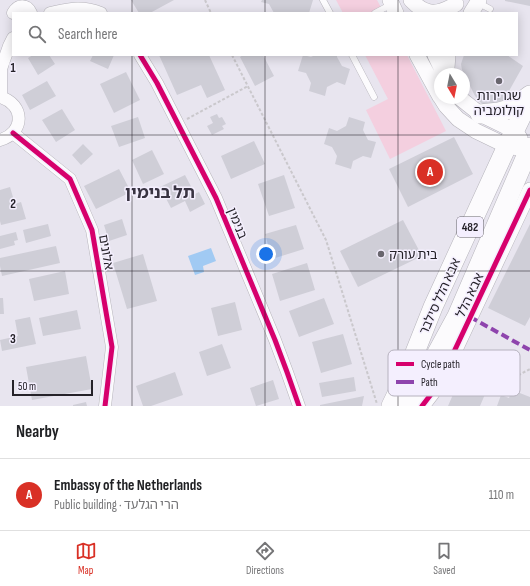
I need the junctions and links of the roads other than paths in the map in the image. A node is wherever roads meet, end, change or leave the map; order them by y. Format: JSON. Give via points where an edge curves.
{"nodes":[{"id":1,"x":323,"y":0,"type":"edge"},
{"id":2,"x":410,"y":0,"type":"edge"},
{"id":3,"x":393,"y":6,"type":"edge"},
{"id":4,"x":455,"y":6,"type":"edge"},
{"id":5,"x":14,"y":10,"type":"edge"},
{"id":6,"x":30,"y":12,"type":"edge"},
{"id":7,"x":55,"y":12,"type":"edge"},
{"id":8,"x":98,"y":12,"type":"edge"},
{"id":9,"x":329,"y":12,"type":"edge"},
{"id":10,"x":378,"y":12,"type":"edge"},
{"id":11,"x":415,"y":12,"type":"edge"},
{"id":12,"x":12,"y":40,"type":"edge"},
{"id":13,"x":141,"y":56,"type":"edge"},
{"id":14,"x":353,"y":56,"type":"edge"},
{"id":15,"x":418,"y":56,"type":"edge"},
{"id":16,"x":435,"y":56,"type":"edge"},
{"id":17,"x":448,"y":56,"type":"edge"},
{"id":18,"x":441,"y":68,"type":"edge"},
{"id":19,"x":447,"y":68,"type":"edge"},
{"id":20,"x":434,"y":86,"type":"edge"},
{"id":21,"x":530,"y":96,"type":"edge"},
{"id":22,"x":0,"y":97,"type":"edge"},
{"id":23,"x":374,"y":97,"type":"dead end"},
{"id":24,"x":530,"y":99,"type":"edge"},
{"id":25,"x":445,"y":104,"type":"edge"},
{"id":26,"x":468,"y":104,"type":"edge"},
{"id":27,"x":480,"y":114,"type":"junction"},
{"id":28,"x":13,"y":134,"type":"junction"},
{"id":29,"x":511,"y":139,"type":"junction"},
{"id":30,"x":0,"y":140,"type":"edge"},
{"id":31,"x":530,"y":149,"type":"edge"},
{"id":32,"x":530,"y":190,"type":"edge"},
{"id":33,"x":433,"y":307,"type":"junction"},
{"id":34,"x":457,"y":316,"type":"junction"},
{"id":35,"x":409,"y":350,"type":"edge"},
{"id":36,"x":416,"y":350,"type":"edge"},
{"id":37,"x":438,"y":350,"type":"edge"},
{"id":38,"x":443,"y":350,"type":"edge"},
{"id":39,"x":455,"y":350,"type":"edge"},
{"id":40,"x":388,"y":386,"type":"edge"},
{"id":41,"x":395,"y":396,"type":"edge"},
{"id":42,"x":413,"y":396,"type":"edge"},
{"id":43,"x":425,"y":396,"type":"edge"},
{"id":44,"x":429,"y":396,"type":"edge"},
{"id":45,"x":106,"y":406,"type":"edge"},
{"id":46,"x":299,"y":406,"type":"edge"},
{"id":47,"x":377,"y":406,"type":"edge"},
{"id":48,"x":390,"y":406,"type":"edge"},
{"id":49,"x":408,"y":406,"type":"edge"},
{"id":50,"x":421,"y":406,"type":"edge"}],
"edges":[{"from":1,"to":9,"type":"lane"},
{"from":2,"to":4,"type":"street","via":[[427,12],[443,11]]},
{"from":2,"to":11,"type":"street"},
{"from":3,"to":10,"type":"lane"},
{"from":5,"to":6,"type":"street","via":[[21,6],[27,7]]},
{"from":7,"to":8,"type":"street","via":[[73,8]]},
{"from":12,"to":22,"type":"street","via":[[1,69]]},
{"from":13,"to":46,"type":"street","name":"בנימין","via":[[179,123],[216,198],[288,372]]},
{"from":14,"to":23,"type":"lane"},
{"from":15,"to":20,"type":"street"},
{"from":16,"to":18,"type":"street"},
{"from":17,"to":19,"type":"street"},
{"from":21,"to":27,"type":"main road","via":[[513,108]]},
{"from":22,"to":28,"type":"street","via":[[13,103],[19,115],[19,122]]},
{"from":24,"to":29,"type":"main road","name":"אבא הלל סילבר","number":"482"},
{"from":25,"to":29,"type":"street","via":[[458,119],[476,131]]},
{"from":26,"to":27,"type":"street"},
{"from":27,"to":29,"type":"street"},
{"from":28,"to":30,"type":"street"},
{"from":28,"to":45,"type":"street","name":"אלונים","via":[[70,179],[92,230],[112,347]]},
{"from":29,"to":31,"type":"street"},
{"from":29,"to":33,"type":"main road","name":"אבא הלל סילבר","number":"482"},
{"from":31,"to":34,"type":"main road","name":"אבא הלל סילבר","number":"482"},
{"from":32,"to":39,"type":"street","name":"אבא הלל"},
{"from":33,"to":35,"type":"main road"},
{"from":33,"to":36,"type":"main road","name":"אבא הלל סילבר","number":"482"},
{"from":34,"to":37,"type":"main road","name":"אבא הלל סילבר","number":"482"},
{"from":34,"to":38,"type":"main road"},
{"from":40,"to":47,"type":"main road"},
{"from":41,"to":48,"type":"main road","name":"אבא הלל סילבר","number":"482"},
{"from":42,"to":49,"type":"main road","name":"אבא הלל סילבר","number":"482"},
{"from":43,"to":50,"type":"main road"},
{"from":44,"to":50,"type":"street","name":"אבא הלל"}]}
